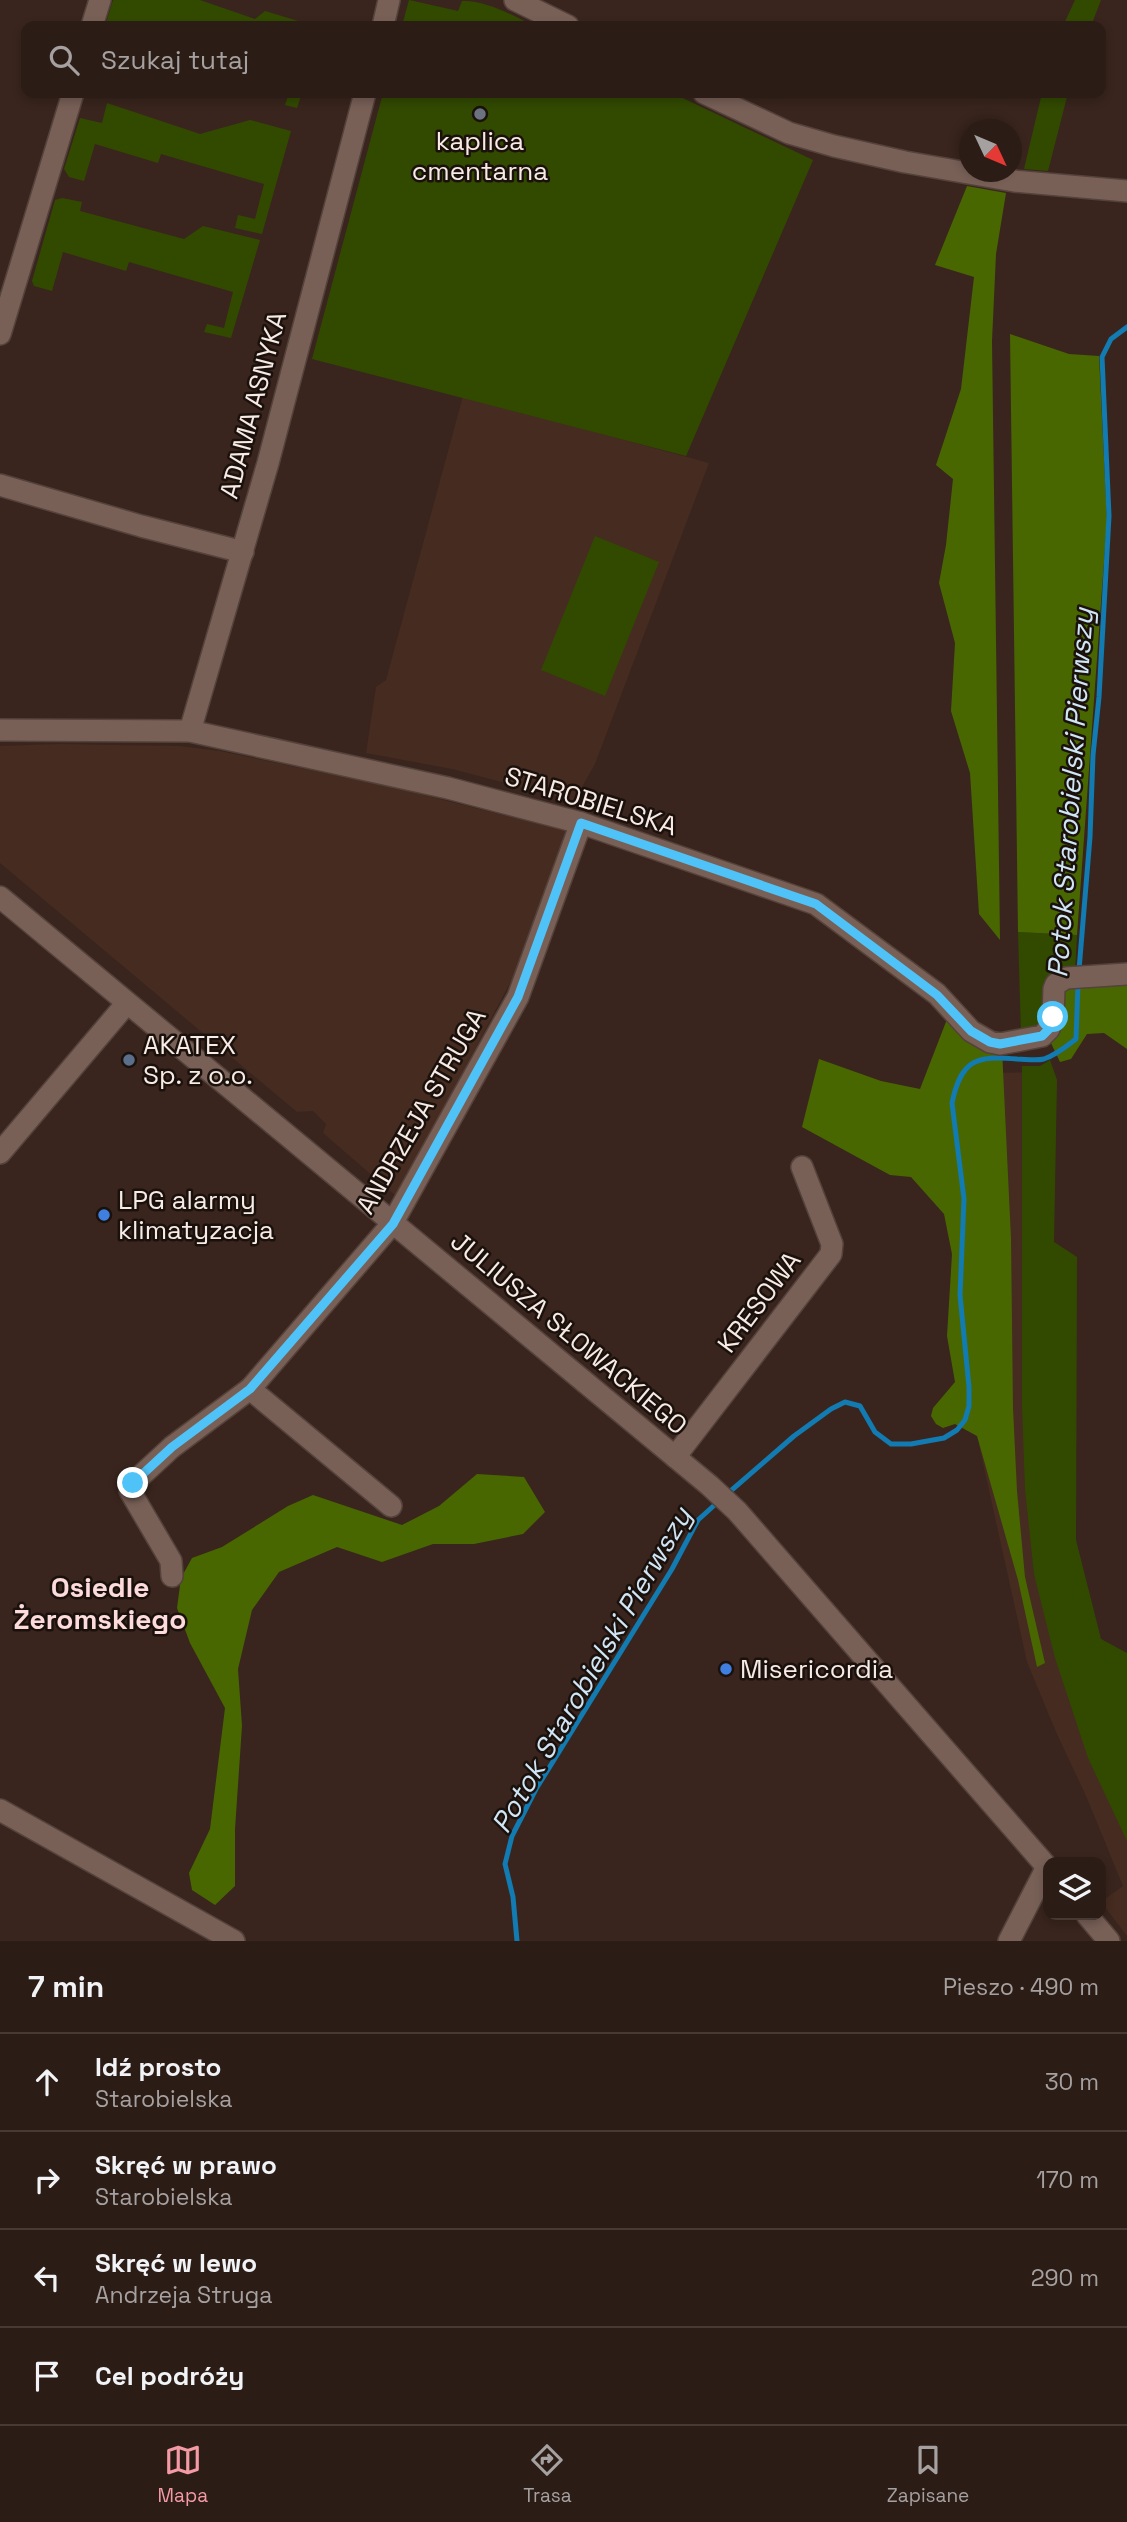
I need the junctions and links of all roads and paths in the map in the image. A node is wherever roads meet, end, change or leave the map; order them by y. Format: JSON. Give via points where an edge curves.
{"nodes":[{"id":1,"x":100,"y":0,"type":"edge"},
{"id":2,"x":390,"y":0,"type":"edge"},
{"id":3,"x":514,"y":0,"type":"edge"},
{"id":4,"x":94,"y":21,"type":"edge"},
{"id":5,"x":384,"y":21,"type":"edge"},
{"id":6,"x":558,"y":21,"type":"edge"},
{"id":7,"x":71,"y":98,"type":"edge"},
{"id":8,"x":364,"y":98,"type":"edge"},
{"id":9,"x":715,"y":98,"type":"edge"},
{"id":10,"x":1127,"y":191,"type":"edge"},
{"id":11,"x":0,"y":334,"type":"edge"},
{"id":12,"x":0,"y":485,"type":"edge"},
{"id":13,"x":243,"y":552,"type":"junction"},
{"id":14,"x":0,"y":730,"type":"edge"},
{"id":15,"x":190,"y":731,"type":"junction"},
{"id":16,"x":581,"y":823,"type":"junction"},
{"id":17,"x":0,"y":897,"type":"edge"},
{"id":18,"x":1127,"y":974,"type":"edge"},
{"id":19,"x":127,"y":1003,"type":"junction"},
{"id":20,"x":0,"y":1153,"type":"edge"},
{"id":21,"x":802,"y":1167,"type":"dead end"},
{"id":22,"x":393,"y":1224,"type":"junction"},
{"id":23,"x":250,"y":1389,"type":"junction"},
{"id":24,"x":676,"y":1457,"type":"junction"},
{"id":25,"x":391,"y":1506,"type":"dead end"},
{"id":26,"x":172,"y":1576,"type":"dead end"},
{"id":27,"x":0,"y":1810,"type":"edge"},
{"id":28,"x":1043,"y":1861,"type":"edge"},
{"id":29,"x":1043,"y":1876,"type":"edge"},
{"id":30,"x":1091,"y":1920,"type":"edge"},
{"id":31,"x":234,"y":1941,"type":"edge"},
{"id":32,"x":1009,"y":1941,"type":"edge"},
{"id":33,"x":1109,"y":1941,"type":"edge"}],
"edges":[{"from":1,"to":4,"type":"street"},
{"from":2,"to":5,"type":"street"},
{"from":3,"to":6,"type":"street"},
{"from":7,"to":11,"type":"street"},
{"from":8,"to":13,"type":"street","name":"ADAMA ASNYKA"},
{"from":9,"to":10,"type":"street","via":[[789,133],[846,149],[1014,181]]},
{"from":12,"to":13,"type":"street"},
{"from":13,"to":15,"type":"street","name":"ADAMA ASNYKA"},
{"from":14,"to":15,"type":"street","name":"STAROBIELSKA"},
{"from":15,"to":16,"type":"street","name":"STAROBIELSKA","via":[[449,788]]},
{"from":16,"to":18,"type":"street","name":"STAROBIELSKA","via":[[816,904],[937,995],[971,1031],[990,1042],[1042,1036],[1053,1017],[1056,984]]},
{"from":16,"to":22,"type":"street","name":"ANDRZEJA STRUGA","via":[[518,997]]},
{"from":17,"to":19,"type":"street","name":"JULIUSZA SŁOWACKIEGO"},
{"from":19,"to":20,"type":"street"},
{"from":19,"to":22,"type":"street","name":"JULIUSZA SŁOWACKIEGO"},
{"from":21,"to":24,"type":"street","name":"KRESOWA","via":[[832,1244],[831,1254]]},
{"from":22,"to":23,"type":"street","name":"ANDRZEJA STRUGA"},
{"from":22,"to":24,"type":"street","name":"JULIUSZA SŁOWACKIEGO"},
{"from":23,"to":25,"type":"street"},
{"from":23,"to":26,"type":"street","name":"ANDRZEJA STRUGA","via":[[172,1447],[133,1483],[130,1491],[172,1561]]},
{"from":24,"to":28,"type":"street","name":"JULIUSZA SŁOWACKIEGO","via":[[737,1511]]},
{"from":27,"to":31,"type":"street"},
{"from":29,"to":32,"type":"street"},
{"from":30,"to":33,"type":"street"}]}
